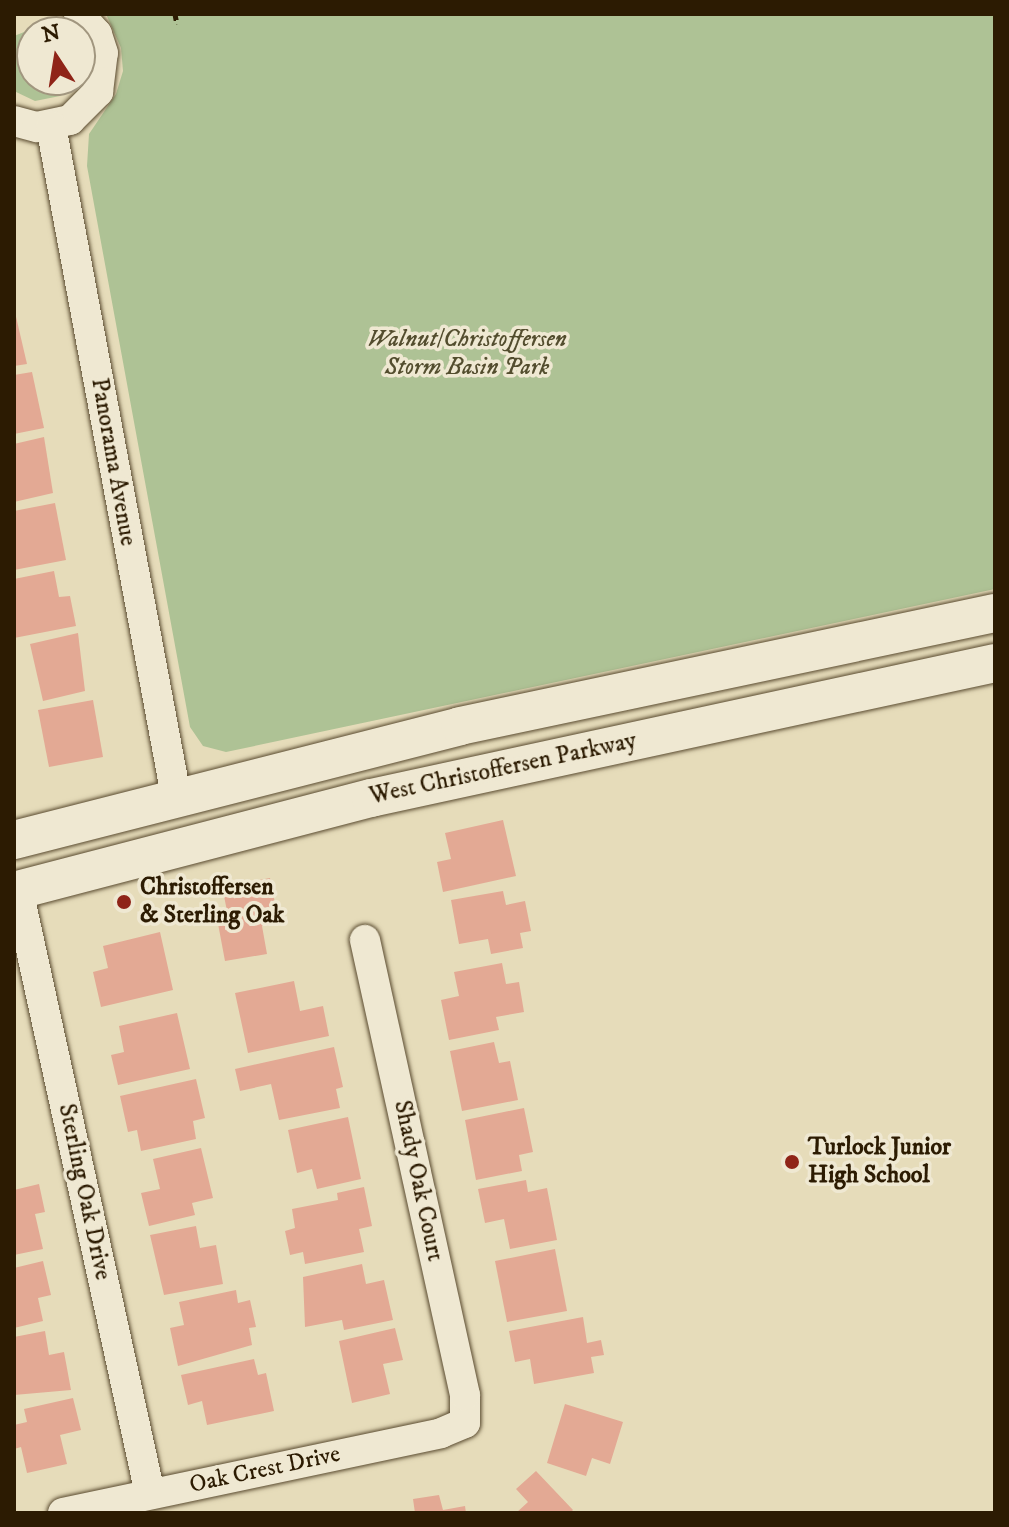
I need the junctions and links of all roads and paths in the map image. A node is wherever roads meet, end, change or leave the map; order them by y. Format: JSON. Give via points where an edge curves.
{"nodes":[{"id":1,"x":79,"y":14,"type":"edge"},
{"id":2,"x":175,"y":14,"type":"edge"},
{"id":3,"x":177,"y":24,"type":"dead end"},
{"id":4,"x":26,"y":125,"type":"edge"},
{"id":5,"x":995,"y":613,"type":"edge"},
{"id":6,"x":995,"y":663,"type":"edge"},
{"id":7,"x":176,"y":796,"type":"junction"},
{"id":8,"x":14,"y":840,"type":"edge"},
{"id":9,"x":16,"y":891,"type":"edge"},
{"id":10,"x":365,"y":940,"type":"dead end"},
{"id":11,"x":465,"y":1423,"type":"joint"},
{"id":12,"x":150,"y":1494,"type":"junction"},
{"id":13,"x":63,"y":1513,"type":"edge"}],
"edges":[{"from":1,"to":4,"type":"street","via":[[97,34],[103,72],[86,108]]},
{"from":2,"to":3,"type":"path"},
{"from":4,"to":7,"type":"street","name":"Panorama Avenue"},
{"from":5,"to":7,"type":"street","name":"West Christoffersen Parkway","via":[[460,726]]},
{"from":6,"to":9,"type":"street","name":"West Christoffersen Parkway","via":[[371,798]]},
{"from":7,"to":8,"type":"street","name":"West Christoffersen Parkway"},
{"from":7,"to":9,"type":"street","via":[[178,813],[170,824],[27,863],[17,874]]},
{"from":9,"to":12,"type":"street","name":"Sterling Oak Drive"},
{"from":10,"to":11,"type":"street","name":"Shady Oak Court","via":[[465,1395]]},
{"from":11,"to":12,"type":"street","name":"Oak Crest Drive","via":[[441,1433]]},
{"from":12,"to":13,"type":"street","name":"Oak Crest Drive"}]}
